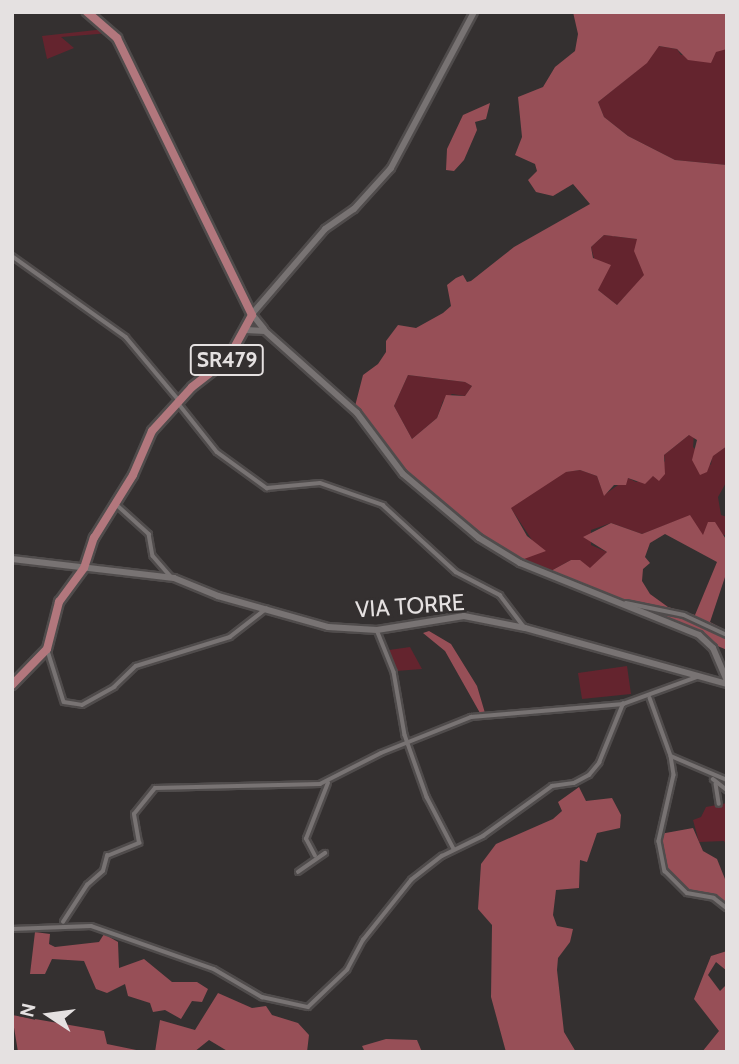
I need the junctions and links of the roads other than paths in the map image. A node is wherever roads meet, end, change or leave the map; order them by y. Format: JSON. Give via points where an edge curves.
{"nodes":[{"id":1,"x":87,"y":12,"type":"edge"},
{"id":2,"x":474,"y":12,"type":"edge"},
{"id":3,"x":12,"y":256,"type":"edge"},
{"id":4,"x":252,"y":314,"type":"junction"},
{"id":5,"x":246,"y":330,"type":"junction"},
{"id":6,"x":265,"y":331,"type":"junction"},
{"id":7,"x":178,"y":401,"type":"junction"},
{"id":8,"x":116,"y":503,"type":"junction"},
{"id":9,"x":12,"y":559,"type":"edge"},
{"id":10,"x":84,"y":568,"type":"junction"},
{"id":11,"x":171,"y":577,"type":"junction"},
{"id":12,"x":621,"y":604,"type":"junction"},
{"id":13,"x":266,"y":610,"type":"junction"},
{"id":14,"x":524,"y":628,"type":"junction"},
{"id":15,"x":377,"y":630,"type":"junction"},
{"id":16,"x":727,"y":635,"type":"edge"},
{"id":17,"x":47,"y":649,"type":"junction"},
{"id":18,"x":696,"y":677,"type":"junction"},
{"id":19,"x":727,"y":683,"type":"edge"},
{"id":20,"x":12,"y":685,"type":"edge"},
{"id":21,"x":650,"y":697,"type":"junction"},
{"id":22,"x":624,"y":704,"type":"junction"},
{"id":23,"x":408,"y":745,"type":"junction"},
{"id":24,"x":671,"y":756,"type":"junction"},
{"id":25,"x":712,"y":777,"type":"junction"},
{"id":26,"x":727,"y":780,"type":"edge"},
{"id":27,"x":328,"y":783,"type":"junction"},
{"id":28,"x":716,"y":784,"type":"junction"},
{"id":29,"x":727,"y":790,"type":"edge"},
{"id":30,"x":719,"y":804,"type":"dead end"},
{"id":31,"x":454,"y":849,"type":"junction"},
{"id":32,"x":326,"y":853,"type":"dead end"},
{"id":33,"x":315,"y":856,"type":"junction"},
{"id":34,"x":298,"y":872,"type":"dead end"},
{"id":35,"x":727,"y":908,"type":"edge"},
{"id":36,"x":61,"y":924,"type":"junction"},
{"id":37,"x":12,"y":929,"type":"edge"}],
"edges":[{"from":1,"to":4,"type":"main road","number":"SR479","via":[[117,38]]},
{"from":2,"to":4,"type":"main road","via":[[391,168],[354,209],[325,229]]},
{"from":3,"to":7,"type":"street","via":[[126,338]]},
{"from":4,"to":5,"type":"main road","number":"SR479"},
{"from":4,"to":6,"type":"main road"},
{"from":5,"to":6,"type":"main road"},
{"from":5,"to":7,"type":"main road","number":"SR479","via":[[228,359]]},
{"from":6,"to":12,"type":"main road","via":[[357,413],[403,474],[453,519],[510,559]]},
{"from":7,"to":8,"type":"main road","number":"SR479","via":[[152,431]]},
{"from":7,"to":14,"type":"street","via":[[217,452],[267,488],[320,483],[383,505],[460,574],[500,595]]},
{"from":8,"to":10,"type":"main road","number":"SR479","via":[[94,538]]},
{"from":8,"to":11,"type":"street","via":[[149,534],[153,556]]},
{"from":9,"to":10,"type":"main road","name":"VIA TORRE"},
{"from":10,"to":11,"type":"main road","name":"VIA TORRE"},
{"from":10,"to":17,"type":"main road","number":"SR479","via":[[56,607]]},
{"from":11,"to":13,"type":"main road","name":"VIA TORRE"},
{"from":12,"to":16,"type":"street","via":[[684,615]]},
{"from":12,"to":19,"type":"main road","via":[[699,635],[713,648]]},
{"from":13,"to":15,"type":"main road","name":"VIA TORRE","via":[[328,627]]},
{"from":13,"to":17,"type":"street","via":[[230,637],[136,666],[114,687],[82,705],[64,702]]},
{"from":14,"to":15,"type":"main road","name":"VIA TORRE","via":[[464,616]]},
{"from":14,"to":18,"type":"main road","name":"VIA TORRE"},
{"from":15,"to":23,"type":"street","via":[[394,673],[397,707]]},
{"from":17,"to":20,"type":"main road"},
{"from":18,"to":19,"type":"main road","name":"VIA TORRE"},
{"from":18,"to":21,"type":"street"},
{"from":21,"to":22,"type":"street"},
{"from":21,"to":24,"type":"street"},
{"from":22,"to":23,"type":"street","via":[[471,717]]},
{"from":22,"to":31,"type":"street","via":[[599,763],[589,775],[552,786],[483,836]]},
{"from":23,"to":27,"type":"street","via":[[381,753]]},
{"from":23,"to":31,"type":"street","via":[[427,797]]},
{"from":24,"to":25,"type":"street"},
{"from":24,"to":35,"type":"street","via":[[674,775],[659,841],[665,871],[687,893],[714,898]]},
{"from":25,"to":26,"type":"street"},
{"from":25,"to":28,"type":"street"},
{"from":27,"to":33,"type":"street","via":[[306,839]]},
{"from":27,"to":36,"type":"street","via":[[298,788],[151,790],[134,814],[139,843],[107,856],[103,871],[87,885]]},
{"from":28,"to":29,"type":"street"},
{"from":28,"to":30,"type":"street"},
{"from":31,"to":36,"type":"street","via":[[403,888],[346,970],[308,1007],[262,997],[214,969],[104,929]]},
{"from":32,"to":33,"type":"street"},
{"from":33,"to":34,"type":"street"},
{"from":36,"to":37,"type":"street"}]}
